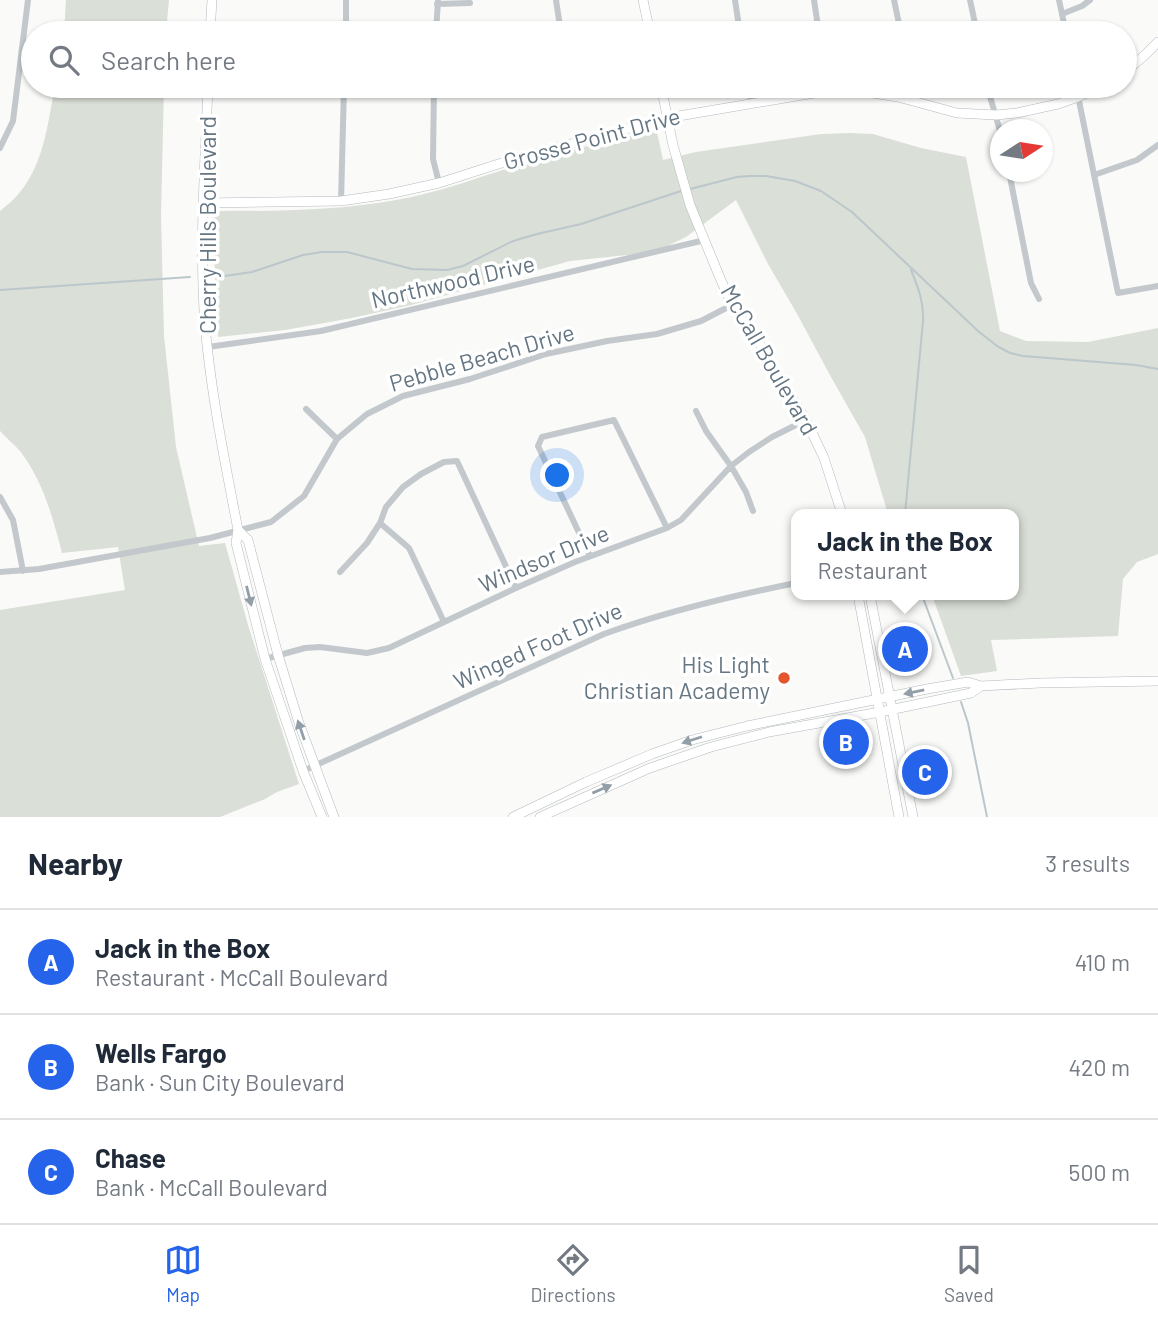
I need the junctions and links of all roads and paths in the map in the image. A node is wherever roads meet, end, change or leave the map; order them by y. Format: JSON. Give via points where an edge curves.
{"nodes":[{"id":1,"x":28,"y":0,"type":"edge"},
{"id":2,"x":212,"y":0,"type":"edge"},
{"id":3,"x":346,"y":0,"type":"edge"},
{"id":4,"x":556,"y":0,"type":"edge"},
{"id":5,"x":643,"y":0,"type":"edge"},
{"id":6,"x":735,"y":0,"type":"edge"},
{"id":7,"x":814,"y":0,"type":"edge"},
{"id":8,"x":894,"y":0,"type":"edge"},
{"id":9,"x":970,"y":0,"type":"edge"},
{"id":10,"x":1059,"y":0,"type":"edge"},
{"id":11,"x":1090,"y":0,"type":"edge"},
{"id":12,"x":437,"y":2,"type":"edge"},
{"id":13,"x":470,"y":3,"type":"dead end"},
{"id":14,"x":1062,"y":14,"type":"junction"},
{"id":15,"x":25,"y":21,"type":"edge"},
{"id":16,"x":211,"y":21,"type":"edge"},
{"id":17,"x":346,"y":21,"type":"edge"},
{"id":18,"x":436,"y":21,"type":"edge"},
{"id":19,"x":559,"y":21,"type":"edge"},
{"id":20,"x":647,"y":21,"type":"edge"},
{"id":21,"x":738,"y":21,"type":"edge"},
{"id":22,"x":818,"y":21,"type":"edge"},
{"id":23,"x":898,"y":21,"type":"edge"},
{"id":24,"x":974,"y":21,"type":"edge"},
{"id":25,"x":1063,"y":21,"type":"edge"},
{"id":26,"x":1158,"y":42,"type":"edge"},
{"id":27,"x":21,"y":53,"type":"edge"},
{"id":28,"x":1137,"y":62,"type":"edge"},
{"id":29,"x":208,"y":98,"type":"edge"},
{"id":30,"x":344,"y":98,"type":"edge"},
{"id":31,"x":434,"y":98,"type":"edge"},
{"id":32,"x":663,"y":98,"type":"edge"},
{"id":33,"x":751,"y":98,"type":"edge"},
{"id":34,"x":776,"y":98,"type":"edge"},
{"id":35,"x":902,"y":98,"type":"edge"},
{"id":36,"x":991,"y":98,"type":"edge"},
{"id":37,"x":1075,"y":98,"type":"edge"},
{"id":38,"x":1078,"y":98,"type":"edge"},
{"id":39,"x":752,"y":103,"type":"junction"},
{"id":40,"x":996,"y":115,"type":"junction"},
{"id":41,"x":667,"y":118,"type":"junction"},
{"id":42,"x":997,"y":119,"type":"edge"},
{"id":43,"x":1158,"y":145,"type":"edge"},
{"id":44,"x":0,"y":148,"type":"edge"},
{"id":45,"x":1094,"y":175,"type":"junction"},
{"id":46,"x":1011,"y":182,"type":"edge"},
{"id":47,"x":439,"y":183,"type":"junction"},
{"id":48,"x":341,"y":201,"type":"junction"},
{"id":49,"x":204,"y":203,"type":"junction"},
{"id":50,"x":705,"y":240,"type":"junction"},
{"id":51,"x":1158,"y":286,"type":"edge"},
{"id":52,"x":1039,"y":299,"type":"dead end"},
{"id":53,"x":732,"y":305,"type":"junction"},
{"id":54,"x":208,"y":347,"type":"junction"},
{"id":55,"x":306,"y":409,"type":"dead end"},
{"id":56,"x":696,"y":411,"type":"dead end"},
{"id":57,"x":806,"y":420,"type":"junction"},
{"id":58,"x":337,"y":439,"type":"junction"},
{"id":59,"x":731,"y":466,"type":"junction"},
{"id":60,"x":0,"y":497,"type":"edge"},
{"id":61,"x":840,"y":509,"type":"edge"},
{"id":62,"x":753,"y":510,"type":"dead end"},
{"id":63,"x":380,"y":523,"type":"junction"},
{"id":64,"x":667,"y":528,"type":"junction"},
{"id":65,"x":238,"y":530,"type":"junction"},
{"id":66,"x":590,"y":556,"type":"junction"},
{"id":67,"x":23,"y":571,"type":"junction"},
{"id":68,"x":0,"y":572,"type":"edge"},
{"id":69,"x":340,"y":572,"type":"dead end"},
{"id":70,"x":791,"y":584,"type":"edge"},
{"id":71,"x":516,"y":587,"type":"junction"},
{"id":72,"x":859,"y":600,"type":"edge"},
{"id":73,"x":871,"y":600,"type":"edge"},
{"id":74,"x":444,"y":622,"type":"junction"},
{"id":75,"x":278,"y":655,"type":"junction"},
{"id":76,"x":265,"y":659,"type":"junction"},
{"id":77,"x":1158,"y":681,"type":"edge"},
{"id":78,"x":981,"y":686,"type":"junction"},
{"id":79,"x":890,"y":697,"type":"junction"},
{"id":80,"x":878,"y":699,"type":"junction"},
{"id":81,"x":892,"y":710,"type":"junction"},
{"id":82,"x":880,"y":712,"type":"junction"},
{"id":83,"x":314,"y":766,"type":"junction"},
{"id":84,"x":303,"y":771,"type":"junction"},
{"id":85,"x":322,"y":817,"type":"edge"},
{"id":86,"x":334,"y":817,"type":"edge"},
{"id":87,"x":513,"y":817,"type":"edge"},
{"id":88,"x":540,"y":817,"type":"edge"},
{"id":89,"x":899,"y":817,"type":"edge"},
{"id":90,"x":913,"y":817,"type":"edge"}],
"edges":[{"from":1,"to":15,"type":"street"},
{"from":2,"to":16,"type":"street"},
{"from":3,"to":17,"type":"street"},
{"from":4,"to":19,"type":"street"},
{"from":5,"to":20,"type":"street"},
{"from":6,"to":21,"type":"street"},
{"from":7,"to":22,"type":"street"},
{"from":8,"to":23,"type":"street"},
{"from":9,"to":24,"type":"street"},
{"from":10,"to":14,"type":"street"},
{"from":11,"to":14,"type":"street"},
{"from":12,"to":13,"type":"street"},
{"from":12,"to":18,"type":"street"},
{"from":14,"to":25,"type":"street"},
{"from":26,"to":28,"type":"street"},
{"from":27,"to":44,"type":"street","via":[[12,121]]},
{"from":29,"to":49,"type":"street","name":"Cherry Hills Boulevard"},
{"from":30,"to":48,"type":"street"},
{"from":31,"to":47,"type":"street","via":[[433,159]]},
{"from":32,"to":41,"type":"street","name":"McCall Boulevard"},
{"from":33,"to":39,"type":"street"},
{"from":34,"to":39,"type":"street","name":"Grosse Point Drive"},
{"from":35,"to":40,"type":"street","name":"Grosse Point Drive","via":[[957,113]]},
{"from":36,"to":40,"type":"street"},
{"from":37,"to":40,"type":"street","name":"Grosse Point Drive"},
{"from":38,"to":45,"type":"street"},
{"from":39,"to":41,"type":"street","name":"Grosse Point Drive"},
{"from":40,"to":42,"type":"street"},
{"from":41,"to":47,"type":"street","name":"Grosse Point Drive"},
{"from":41,"to":50,"type":"street","name":"McCall Boulevard","via":[[690,205]]},
{"from":43,"to":45,"type":"street","via":[[1137,160]]},
{"from":45,"to":51,"type":"street","via":[[1118,293]]},
{"from":46,"to":52,"type":"street","via":[[1031,283]]},
{"from":47,"to":48,"type":"street","name":"Grosse Point Drive"},
{"from":48,"to":49,"type":"street","name":"Grosse Point Drive"},
{"from":49,"to":54,"type":"street","name":"Cherry Hills Boulevard"},
{"from":50,"to":53,"type":"street","name":"McCall Boulevard"},
{"from":50,"to":54,"type":"street","name":"Northwood Drive","via":[[321,331]]},
{"from":53,"to":57,"type":"street","name":"McCall Boulevard"},
{"from":53,"to":58,"type":"street","name":"Pebble Beach Drive","via":[[701,321],[657,334],[545,355],[403,396],[367,414]]},
{"from":54,"to":65,"type":"street","name":"Cherry Hills Boulevard"},
{"from":55,"to":58,"type":"street"},
{"from":56,"to":59,"type":"street"},
{"from":57,"to":59,"type":"street","name":"Windsor Drive"},
{"from":57,"to":61,"type":"street","name":"McCall Boulevard"},
{"from":58,"to":65,"type":"street","name":"Pebble Beach Drive","via":[[304,496],[271,522]]},
{"from":59,"to":62,"type":"street"},
{"from":59,"to":64,"type":"street","name":"Windsor Drive","via":[[681,520]]},
{"from":60,"to":67,"type":"street","via":[[13,520]]},
{"from":63,"to":69,"type":"street"},
{"from":63,"to":71,"type":"street","via":[[386,507],[403,487],[444,462],[457,461]]},
{"from":63,"to":74,"type":"street","via":[[409,548]]},
{"from":64,"to":66,"type":"street","name":"Windsor Drive"},
{"from":64,"to":66,"type":"street","via":[[614,420],[542,437],[538,446]]},
{"from":65,"to":67,"type":"street","name":"Pebble Beach Drive"},
{"from":65,"to":75,"type":"street","name":"Cherry Hills Boulevard","via":[[248,540]]},
{"from":65,"to":76,"type":"street","name":"Cherry Hills Boulevard","one_way":true,"via":[[236,543]]},
{"from":66,"to":71,"type":"street","name":"Windsor Drive"},
{"from":67,"to":68,"type":"street","name":"Pebble Beach Drive"},
{"from":70,"to":83,"type":"street","name":"Winged Foot Drive","via":[[704,602],[604,634]]},
{"from":71,"to":74,"type":"street","name":"Windsor Drive"},
{"from":72,"to":80,"type":"street"},
{"from":73,"to":79,"type":"street"},
{"from":74,"to":75,"type":"street","name":"Windsor Drive","via":[[389,648],[367,653],[320,647]]},
{"from":75,"to":76,"type":"street","name":"Windsor Drive"},
{"from":83,"to":75,"type":"street","name":"Cherry Hills Boulevard","one_way":true},
{"from":76,"to":84,"type":"street","name":"Cherry Hills Boulevard"},
{"from":77,"to":78,"type":"street"},
{"from":78,"to":79,"type":"street","one_way":true,"via":[[968,682]]},
{"from":78,"to":81,"type":"street","via":[[971,693]]},
{"from":79,"to":80,"type":"street"},
{"from":79,"to":81,"type":"street"},
{"from":80,"to":82,"type":"street"},
{"from":80,"to":87,"type":"street","one_way":true,"via":[[692,740],[610,771]]},
{"from":81,"to":82,"type":"street"},
{"from":81,"to":90,"type":"street"},
{"from":88,"to":82,"type":"street","one_way":true,"via":[[699,750]]},
{"from":82,"to":89,"type":"street"},
{"from":83,"to":84,"type":"street","name":"Winged Foot Drive"},
{"from":83,"to":86,"type":"street","name":"Cherry Hills Boulevard"},
{"from":84,"to":85,"type":"street","name":"Cherry Hills Boulevard"}]}
